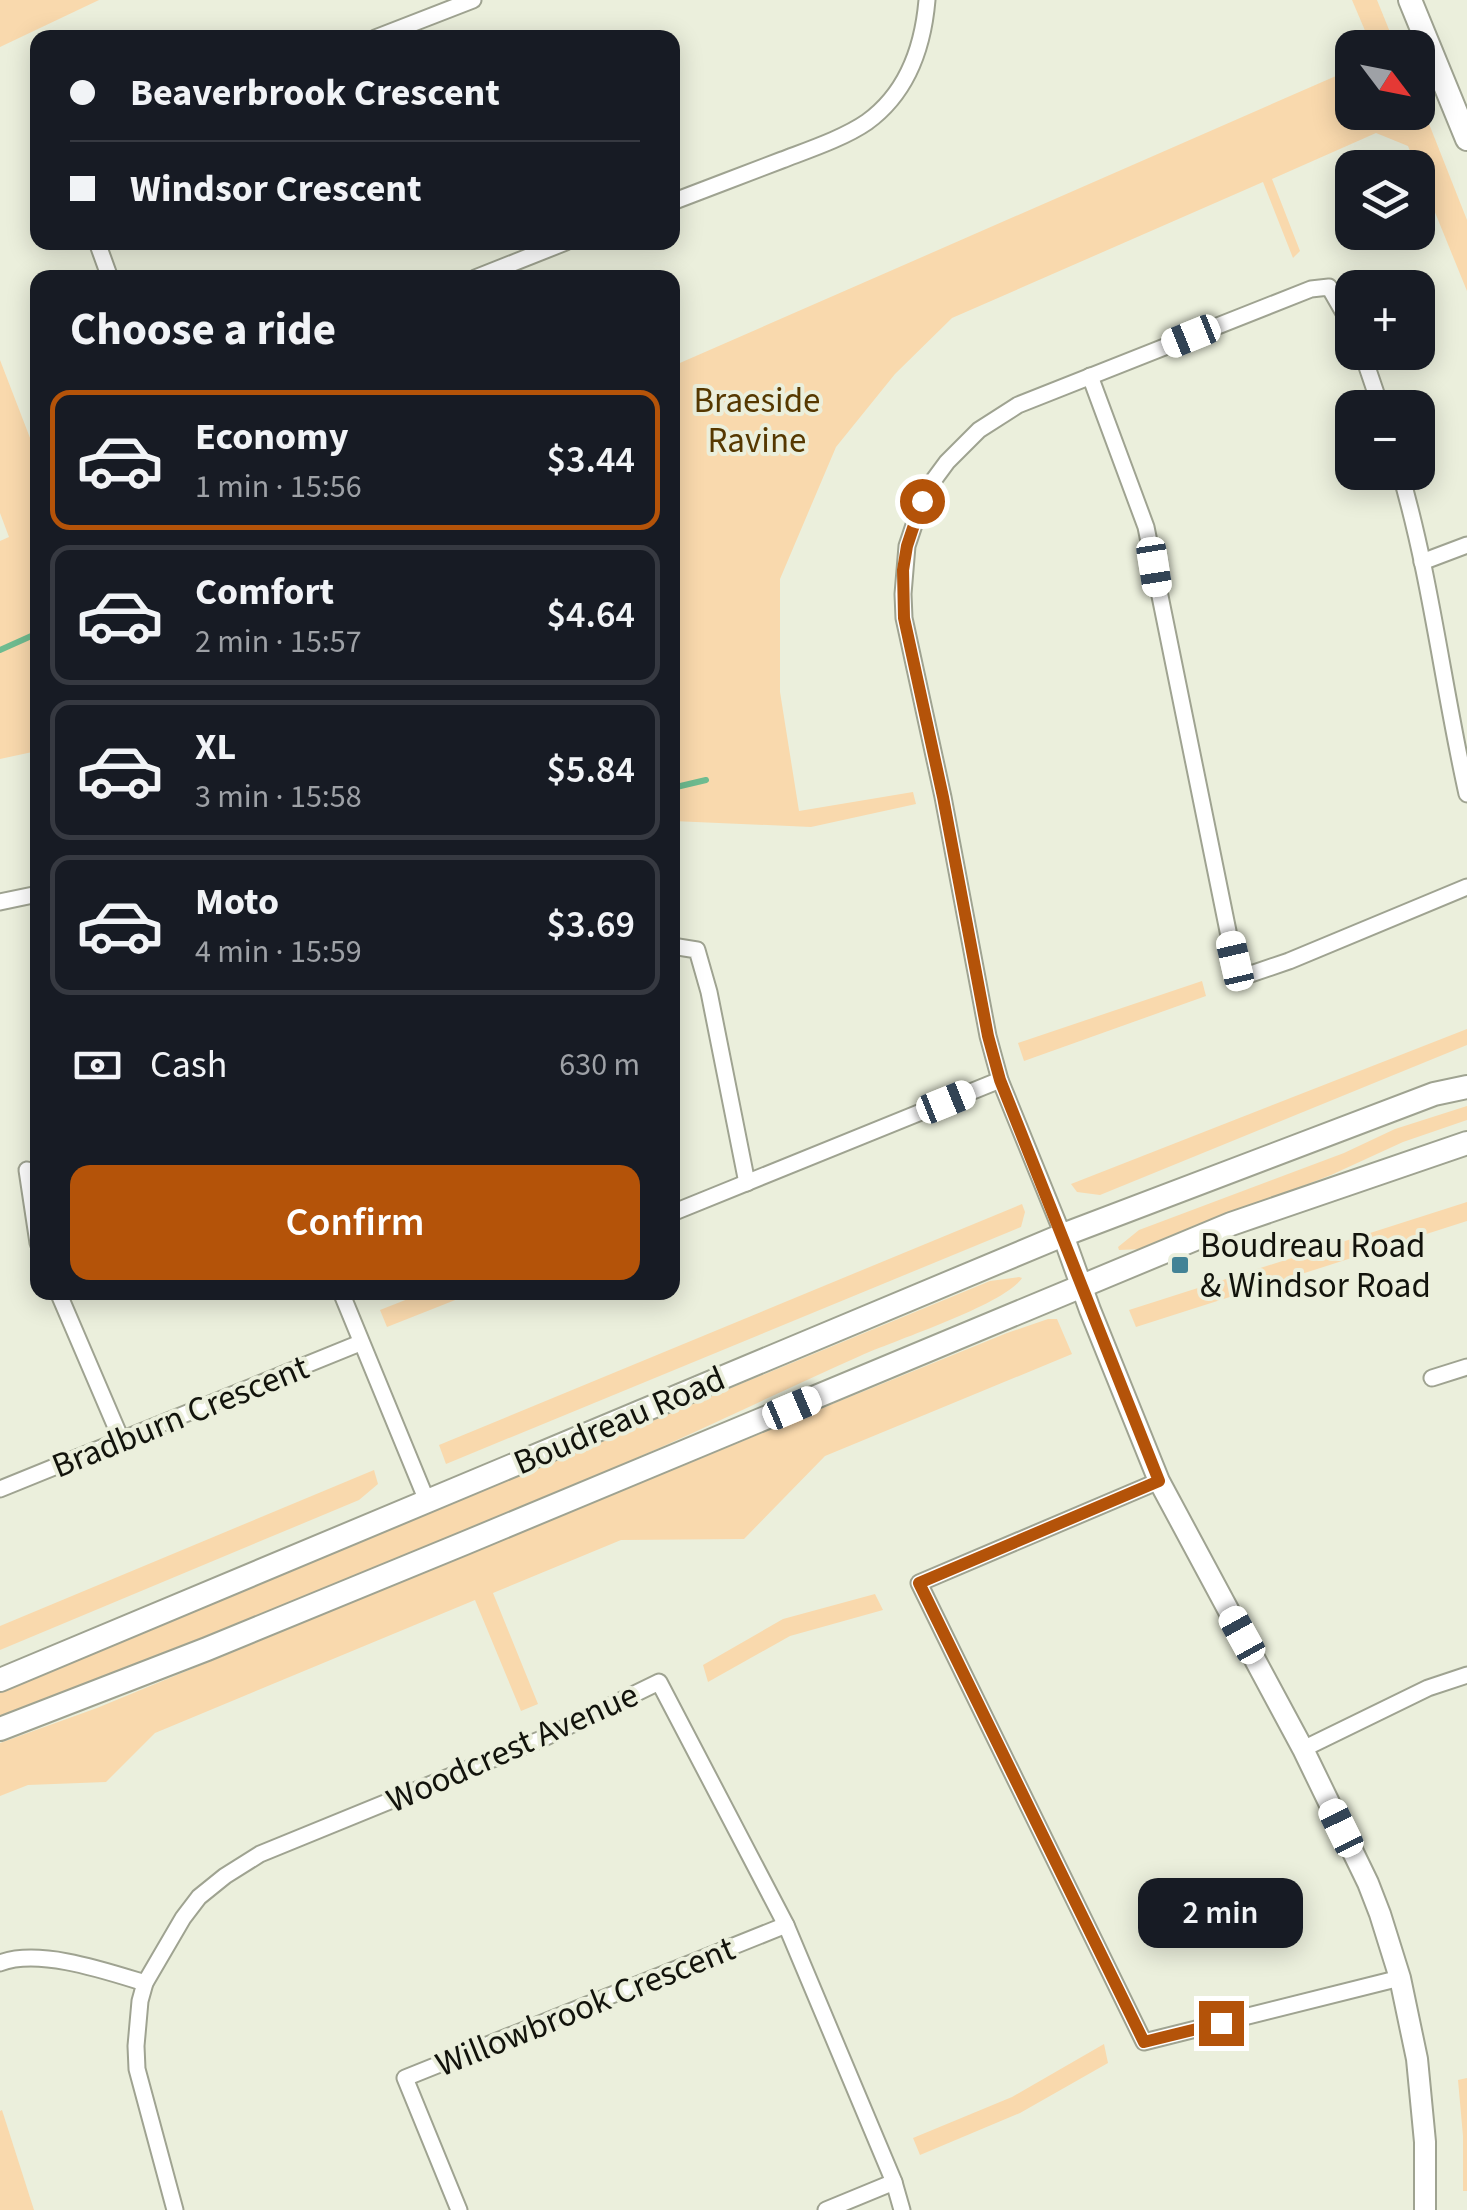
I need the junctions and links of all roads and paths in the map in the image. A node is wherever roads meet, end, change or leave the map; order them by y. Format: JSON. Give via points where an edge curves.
{"nodes":[{"id":1,"x":473,"y":0,"type":"edge"},
{"id":2,"x":926,"y":0,"type":"edge"},
{"id":3,"x":1410,"y":0,"type":"edge"},
{"id":4,"x":396,"y":30,"type":"edge"},
{"id":5,"x":1467,"y":139,"type":"edge"},
{"id":6,"x":680,"y":199,"type":"edge"},
{"id":7,"x":546,"y":250,"type":"edge"},
{"id":8,"x":495,"y":270,"type":"edge"},
{"id":9,"x":1335,"y":296,"type":"edge"},
{"id":10,"x":1090,"y":376,"type":"junction"},
{"id":11,"x":1404,"y":490,"type":"edge"},
{"id":12,"x":1467,"y":544,"type":"edge"},
{"id":13,"x":1422,"y":562,"type":"junction"},
{"id":14,"x":1467,"y":794,"type":"edge"},
{"id":15,"x":1467,"y":887,"type":"edge"},
{"id":16,"x":30,"y":896,"type":"edge"},
{"id":17,"x":0,"y":902,"type":"edge"},
{"id":18,"x":680,"y":947,"type":"edge"},
{"id":19,"x":1000,"y":1080,"type":"junction"},
{"id":20,"x":1467,"y":1087,"type":"edge"},
{"id":21,"x":1467,"y":1143,"type":"edge"},
{"id":22,"x":28,"y":1170,"type":"dead end"},
{"id":23,"x":747,"y":1183,"type":"junction"},
{"id":24,"x":30,"y":1185,"type":"edge"},
{"id":25,"x":680,"y":1211,"type":"edge"},
{"id":26,"x":1063,"y":1236,"type":"junction"},
{"id":27,"x":1082,"y":1288,"type":"junction"},
{"id":28,"x":61,"y":1300,"type":"edge"},
{"id":29,"x":344,"y":1300,"type":"edge"},
{"id":30,"x":360,"y":1343,"type":"junction"},
{"id":31,"x":1467,"y":1367,"type":"edge"},
{"id":32,"x":1432,"y":1378,"type":"dead end"},
{"id":33,"x":121,"y":1439,"type":"junction"},
{"id":34,"x":1159,"y":1481,"type":"junction"},
{"id":35,"x":0,"y":1489,"type":"edge"},
{"id":36,"x":427,"y":1501,"type":"junction"},
{"id":37,"x":1467,"y":1674,"type":"edge"},
{"id":38,"x":0,"y":1680,"type":"edge"},
{"id":39,"x":0,"y":1730,"type":"edge"},
{"id":40,"x":1303,"y":1749,"type":"junction"},
{"id":41,"x":786,"y":1925,"type":"junction"},
{"id":42,"x":0,"y":1963,"type":"edge"},
{"id":43,"x":1400,"y":1978,"type":"junction"},
{"id":44,"x":144,"y":1983,"type":"junction"},
{"id":45,"x":894,"y":2182,"type":"junction"},
{"id":46,"x":175,"y":2210,"type":"edge"},
{"id":47,"x":459,"y":2210,"type":"edge"},
{"id":48,"x":826,"y":2210,"type":"edge"},
{"id":49,"x":902,"y":2210,"type":"edge"},
{"id":50,"x":1425,"y":2210,"type":"edge"}],
"edges":[{"from":1,"to":4,"type":"street"},
{"from":2,"to":6,"type":"street","via":[[911,68],[864,124]]},
{"from":3,"to":5,"type":"main road"},
{"from":7,"to":8,"type":"street"},
{"from":9,"to":10,"type":"street","via":[[1330,287],[1311,289]]},
{"from":10,"to":15,"type":"street","via":[[1146,527],[1242,977]]},
{"from":10,"to":19,"type":"street","via":[[1018,405],[962,445],[922,501],[903,570],[904,618]]},
{"from":11,"to":13,"type":"street"},
{"from":12,"to":13,"type":"street"},
{"from":13,"to":14,"type":"street"},
{"from":16,"to":17,"type":"street"},
{"from":18,"to":23,"type":"street","via":[[697,950],[709,992]]},
{"from":19,"to":23,"type":"street"},
{"from":19,"to":26,"type":"street"},
{"from":20,"to":26,"type":"main road","name":"Boudreau Road"},
{"from":21,"to":27,"type":"main road","name":"Boudreau Road","via":[[1230,1224]]},
{"from":22,"to":24,"type":"street"},
{"from":23,"to":25,"type":"street"},
{"from":26,"to":27,"type":"street"},
{"from":26,"to":36,"type":"main road","name":"Boudreau Road"},
{"from":27,"to":34,"type":"street"},
{"from":27,"to":39,"type":"main road","name":"Boudreau Road"},
{"from":28,"to":33,"type":"street"},
{"from":29,"to":30,"type":"street"},
{"from":30,"to":33,"type":"street","name":"Bradburn Crescent"},
{"from":30,"to":36,"type":"street"},
{"from":31,"to":32,"type":"street"},
{"from":33,"to":35,"type":"street","name":"Bradburn Crescent"},
{"from":34,"to":40,"type":"street"},
{"from":34,"to":43,"type":"street","via":[[919,1583],[1144,2042]]},
{"from":36,"to":38,"type":"main road","name":"Boudreau Road"},
{"from":37,"to":40,"type":"street"},
{"from":40,"to":43,"type":"street","via":[[1368,1882]]},
{"from":41,"to":44,"type":"street","name":"Woodcrest Avenue","via":[[659,1682],[544,1738],[260,1854],[199,1898]]},
{"from":41,"to":45,"type":"street","name":"Woodcrest Avenue"},
{"from":41,"to":47,"type":"street","name":"Willowbrook Crescent","via":[[405,2078]]},
{"from":42,"to":44,"type":"street","via":[[82,1964]]},
{"from":43,"to":50,"type":"street","via":[[1422,2100]]},
{"from":44,"to":46,"type":"street","name":"Woodcrest Avenue","via":[[137,2070]]},
{"from":45,"to":48,"type":"street"},
{"from":45,"to":49,"type":"street","name":"Woodcrest Avenue"}]}
